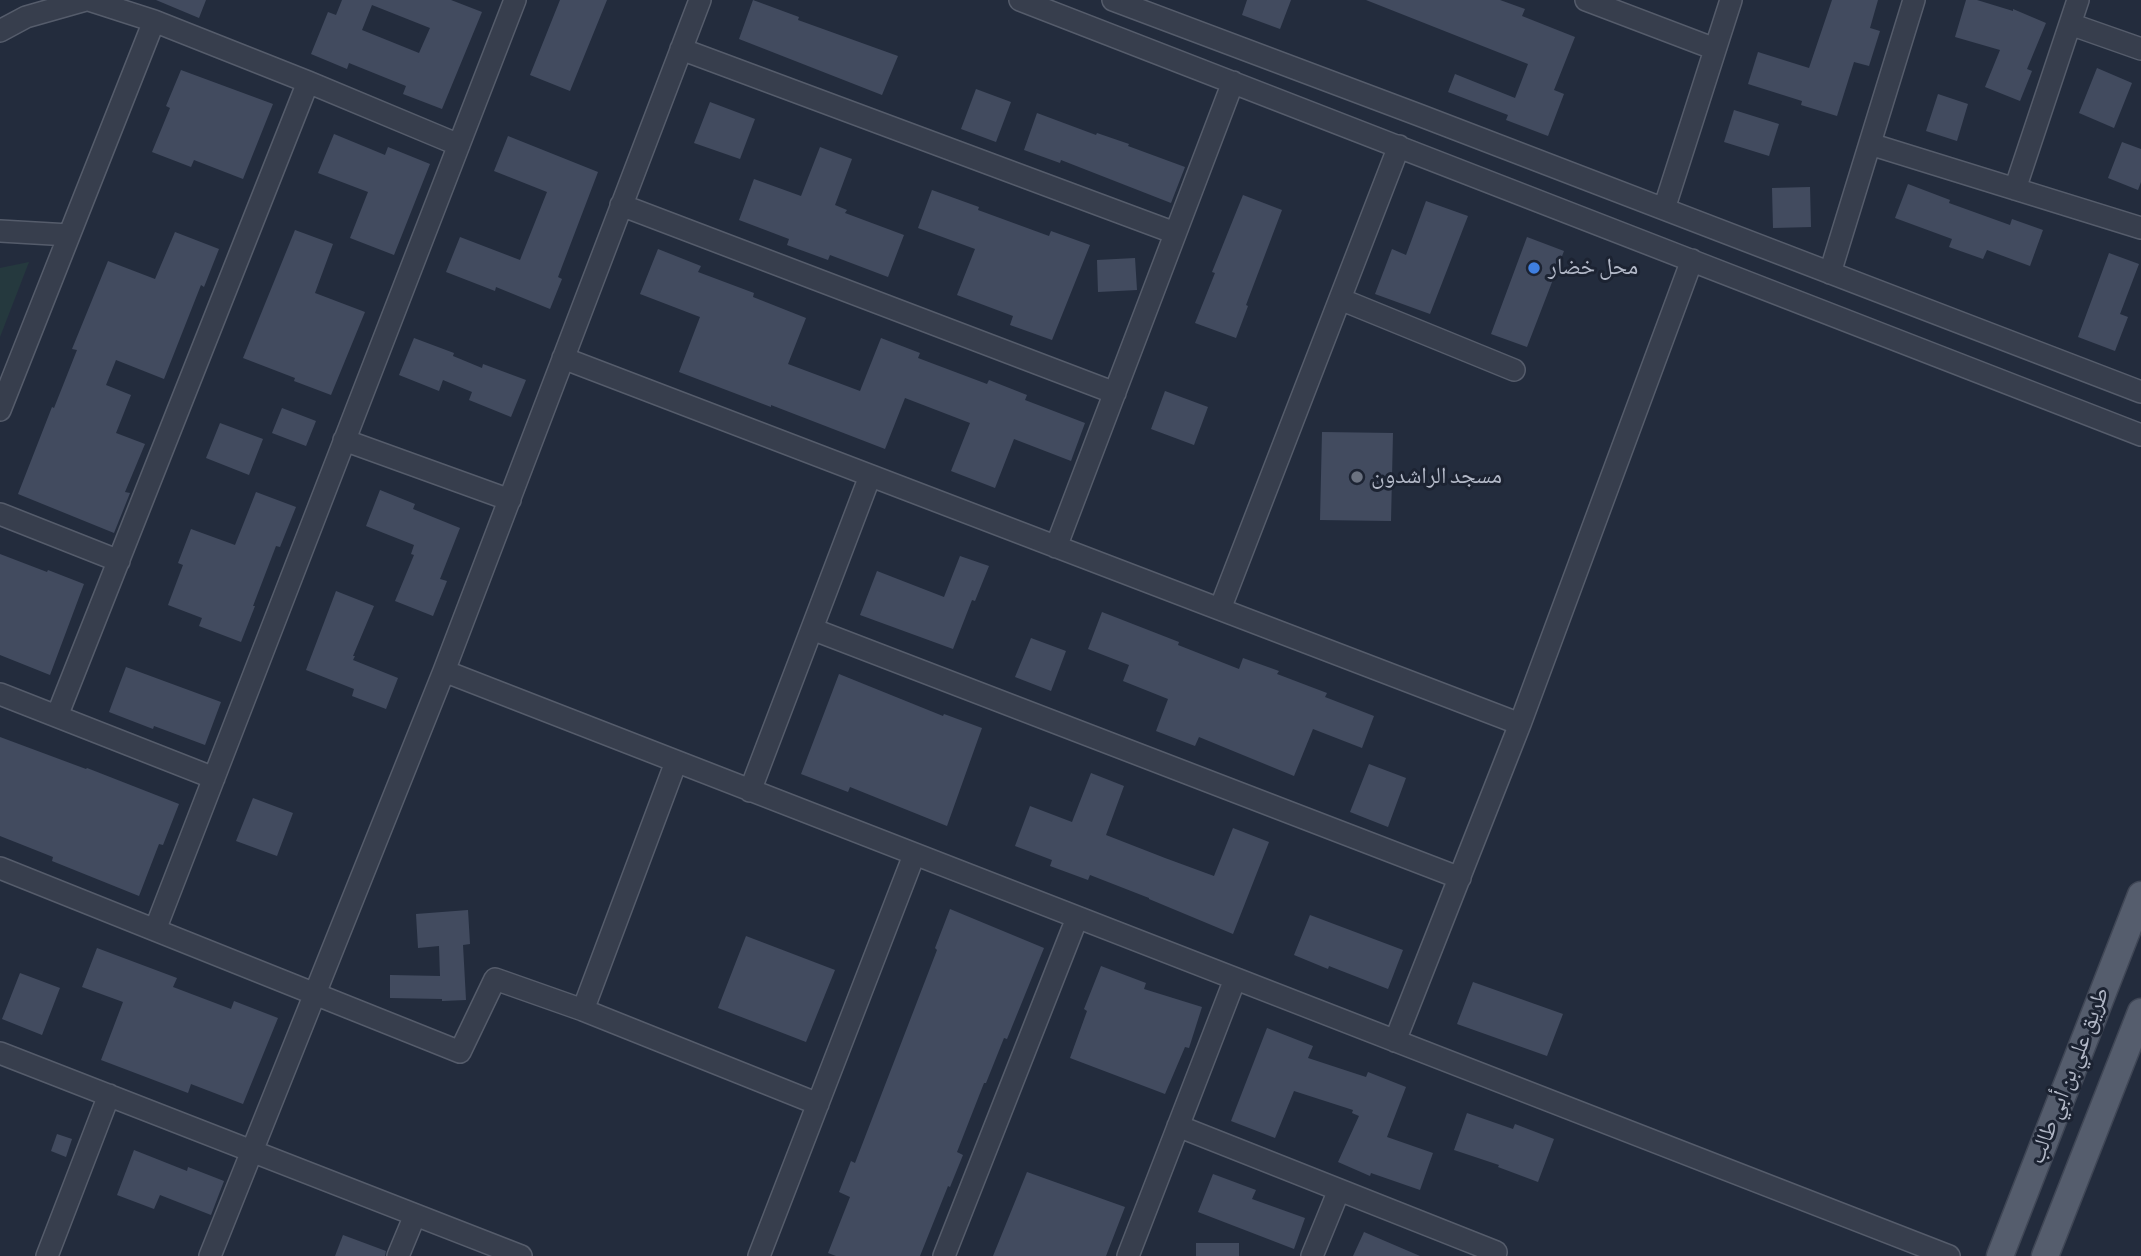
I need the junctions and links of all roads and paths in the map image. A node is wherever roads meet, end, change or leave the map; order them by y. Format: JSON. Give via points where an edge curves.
{"nodes":[{"id":1,"x":87,"y":0,"type":"edge"},
{"id":2,"x":515,"y":0,"type":"edge"},
{"id":3,"x":700,"y":0,"type":"edge"},
{"id":4,"x":1020,"y":0,"type":"edge"},
{"id":5,"x":1113,"y":0,"type":"edge"},
{"id":6,"x":1586,"y":0,"type":"edge"},
{"id":7,"x":1731,"y":0,"type":"edge"},
{"id":8,"x":1914,"y":0,"type":"edge"},
{"id":9,"x":2078,"y":0,"type":"edge"},
{"id":10,"x":54,"y":5,"type":"edge"},
{"id":11,"x":153,"y":21,"type":"junction"},
{"id":12,"x":2070,"y":24,"type":"junction"},
{"id":13,"x":0,"y":31,"type":"edge"},
{"id":14,"x":681,"y":49,"type":"junction"},
{"id":15,"x":1715,"y":49,"type":"junction"},
{"id":16,"x":2141,"y":49,"type":"edge"},
{"id":17,"x":308,"y":82,"type":"junction"},
{"id":18,"x":1233,"y":82,"type":"junction"},
{"id":19,"x":1870,"y":144,"type":"junction"},
{"id":20,"x":459,"y":145,"type":"junction"},
{"id":21,"x":1399,"y":146,"type":"junction"},
{"id":22,"x":2015,"y":189,"type":"junction"},
{"id":23,"x":621,"y":205,"type":"junction"},
{"id":24,"x":1664,"y":209,"type":"junction"},
{"id":25,"x":2141,"y":229,"type":"edge"},
{"id":26,"x":0,"y":231,"type":"edge"},
{"id":27,"x":1175,"y":233,"type":"junction"},
{"id":28,"x":69,"y":235,"type":"junction"},
{"id":29,"x":1692,"y":260,"type":"junction"},
{"id":30,"x":1830,"y":273,"type":"junction"},
{"id":31,"x":1340,"y":299,"type":"junction"},
{"id":32,"x":563,"y":358,"type":"junction"},
{"id":33,"x":1514,"y":370,"type":"dead end"},
{"id":34,"x":2141,"y":392,"type":"edge"},
{"id":35,"x":1115,"y":393,"type":"junction"},
{"id":36,"x":0,"y":410,"type":"edge"},
{"id":37,"x":2141,"y":435,"type":"edge"},
{"id":38,"x":344,"y":440,"type":"junction"},
{"id":39,"x":870,"y":476,"type":"junction"},
{"id":40,"x":510,"y":500,"type":"junction"},
{"id":41,"x":0,"y":514,"type":"edge"},
{"id":42,"x":1056,"y":547,"type":"junction"},
{"id":43,"x":119,"y":561,"type":"junction"},
{"id":44,"x":1220,"y":609,"type":"junction"},
{"id":45,"x":812,"y":629,"type":"junction"},
{"id":46,"x":444,"y":671,"type":"junction"},
{"id":47,"x":0,"y":694,"type":"edge"},
{"id":48,"x":57,"y":716,"type":"junction"},
{"id":49,"x":1520,"y":724,"type":"junction"},
{"id":50,"x":676,"y":762,"type":"junction"},
{"id":51,"x":214,"y":778,"type":"junction"},
{"id":52,"x":750,"y":791,"type":"junction"},
{"id":53,"x":914,"y":855,"type":"junction"},
{"id":54,"x":0,"y":868,"type":"edge"},
{"id":55,"x":1460,"y":878,"type":"junction"},
{"id":56,"x":2141,"y":895,"type":"edge"},
{"id":57,"x":1077,"y":918,"type":"junction"},
{"id":58,"x":155,"y":930,"type":"junction"},
{"id":59,"x":1235,"y":979,"type":"junction"},
{"id":60,"x":314,"y":994,"type":"junction"},
{"id":61,"x":583,"y":1010,"type":"junction"},
{"id":62,"x":2141,"y":1012,"type":"edge"},
{"id":63,"x":1395,"y":1041,"type":"junction"},
{"id":64,"x":0,"y":1053,"type":"edge"},
{"id":65,"x":109,"y":1096,"type":"junction"},
{"id":66,"x":818,"y":1104,"type":"junction"},
{"id":67,"x":1178,"y":1126,"type":"junction"},
{"id":68,"x":251,"y":1151,"type":"junction"},
{"id":69,"x":1339,"y":1189,"type":"junction"},
{"id":70,"x":415,"y":1215,"type":"junction"},
{"id":71,"x":47,"y":1256,"type":"edge"},
{"id":72,"x":210,"y":1256,"type":"edge"},
{"id":73,"x":398,"y":1256,"type":"edge"},
{"id":74,"x":521,"y":1256,"type":"edge"},
{"id":75,"x":759,"y":1256,"type":"edge"},
{"id":76,"x":944,"y":1256,"type":"edge"},
{"id":77,"x":1128,"y":1256,"type":"edge"},
{"id":78,"x":1312,"y":1256,"type":"edge"},
{"id":79,"x":1494,"y":1256,"type":"edge"},
{"id":80,"x":1949,"y":1256,"type":"edge"},
{"id":81,"x":2000,"y":1256,"type":"edge"},
{"id":82,"x":2045,"y":1256,"type":"edge"}],
"edges":[{"from":1,"to":10,"type":"street"},
{"from":1,"to":11,"type":"street"},
{"from":2,"to":20,"type":"street"},
{"from":3,"to":14,"type":"street"},
{"from":4,"to":18,"type":"street"},
{"from":5,"to":24,"type":"street"},
{"from":6,"to":15,"type":"street"},
{"from":7,"to":15,"type":"street"},
{"from":8,"to":19,"type":"street"},
{"from":9,"to":12,"type":"street"},
{"from":10,"to":13,"type":"street"},
{"from":11,"to":17,"type":"street"},
{"from":11,"to":28,"type":"street"},
{"from":12,"to":16,"type":"street"},
{"from":12,"to":22,"type":"street"},
{"from":14,"to":23,"type":"street"},
{"from":14,"to":27,"type":"street"},
{"from":15,"to":24,"type":"street"},
{"from":17,"to":20,"type":"street"},
{"from":17,"to":43,"type":"street"},
{"from":18,"to":21,"type":"street"},
{"from":18,"to":27,"type":"street"},
{"from":19,"to":22,"type":"street"},
{"from":19,"to":30,"type":"street"},
{"from":20,"to":38,"type":"street"},
{"from":21,"to":29,"type":"street"},
{"from":21,"to":31,"type":"street"},
{"from":22,"to":25,"type":"street"},
{"from":23,"to":32,"type":"street"},
{"from":23,"to":35,"type":"street"},
{"from":24,"to":30,"type":"street"},
{"from":26,"to":28,"type":"street"},
{"from":27,"to":35,"type":"street"},
{"from":28,"to":36,"type":"street"},
{"from":29,"to":37,"type":"street"},
{"from":29,"to":49,"type":"street"},
{"from":30,"to":34,"type":"street"},
{"from":31,"to":33,"type":"street"},
{"from":31,"to":44,"type":"street"},
{"from":32,"to":39,"type":"street"},
{"from":32,"to":40,"type":"street"},
{"from":35,"to":42,"type":"street"},
{"from":38,"to":40,"type":"street"},
{"from":38,"to":51,"type":"street"},
{"from":39,"to":42,"type":"street"},
{"from":39,"to":45,"type":"street"},
{"from":40,"to":46,"type":"street"},
{"from":41,"to":43,"type":"street"},
{"from":42,"to":44,"type":"street"},
{"from":43,"to":48,"type":"street"},
{"from":44,"to":49,"type":"street"},
{"from":45,"to":52,"type":"street"},
{"from":45,"to":55,"type":"street"},
{"from":46,"to":50,"type":"street"},
{"from":46,"to":60,"type":"street"},
{"from":47,"to":48,"type":"street"},
{"from":48,"to":51,"type":"street"},
{"from":49,"to":55,"type":"street"},
{"from":50,"to":52,"type":"street"},
{"from":50,"to":61,"type":"street"},
{"from":51,"to":58,"type":"street"},
{"from":52,"to":53,"type":"street"},
{"from":53,"to":57,"type":"street"},
{"from":53,"to":66,"type":"street"},
{"from":54,"to":58,"type":"street"},
{"from":55,"to":63,"type":"street"},
{"from":56,"to":81,"type":"main road","name":"طريق علي بن أبي طالب"},
{"from":57,"to":59,"type":"street"},
{"from":57,"to":76,"type":"street"},
{"from":58,"to":60,"type":"street"},
{"from":59,"to":63,"type":"street"},
{"from":59,"to":67,"type":"street"},
{"from":60,"to":61,"type":"street","via":[[460,1052],[495,979]]},
{"from":60,"to":68,"type":"street"},
{"from":61,"to":66,"type":"street"},
{"from":62,"to":82,"type":"main road","name":"طريق علي بن أبي طالب"},
{"from":63,"to":80,"type":"street"},
{"from":64,"to":65,"type":"street"},
{"from":65,"to":68,"type":"street"},
{"from":65,"to":71,"type":"street"},
{"from":66,"to":75,"type":"street"},
{"from":67,"to":69,"type":"street"},
{"from":67,"to":77,"type":"street"},
{"from":68,"to":70,"type":"street"},
{"from":68,"to":72,"type":"street"},
{"from":69,"to":78,"type":"street"},
{"from":69,"to":79,"type":"street","via":[[1496,1252]]},
{"from":70,"to":73,"type":"street"},
{"from":70,"to":74,"type":"street"}]}
